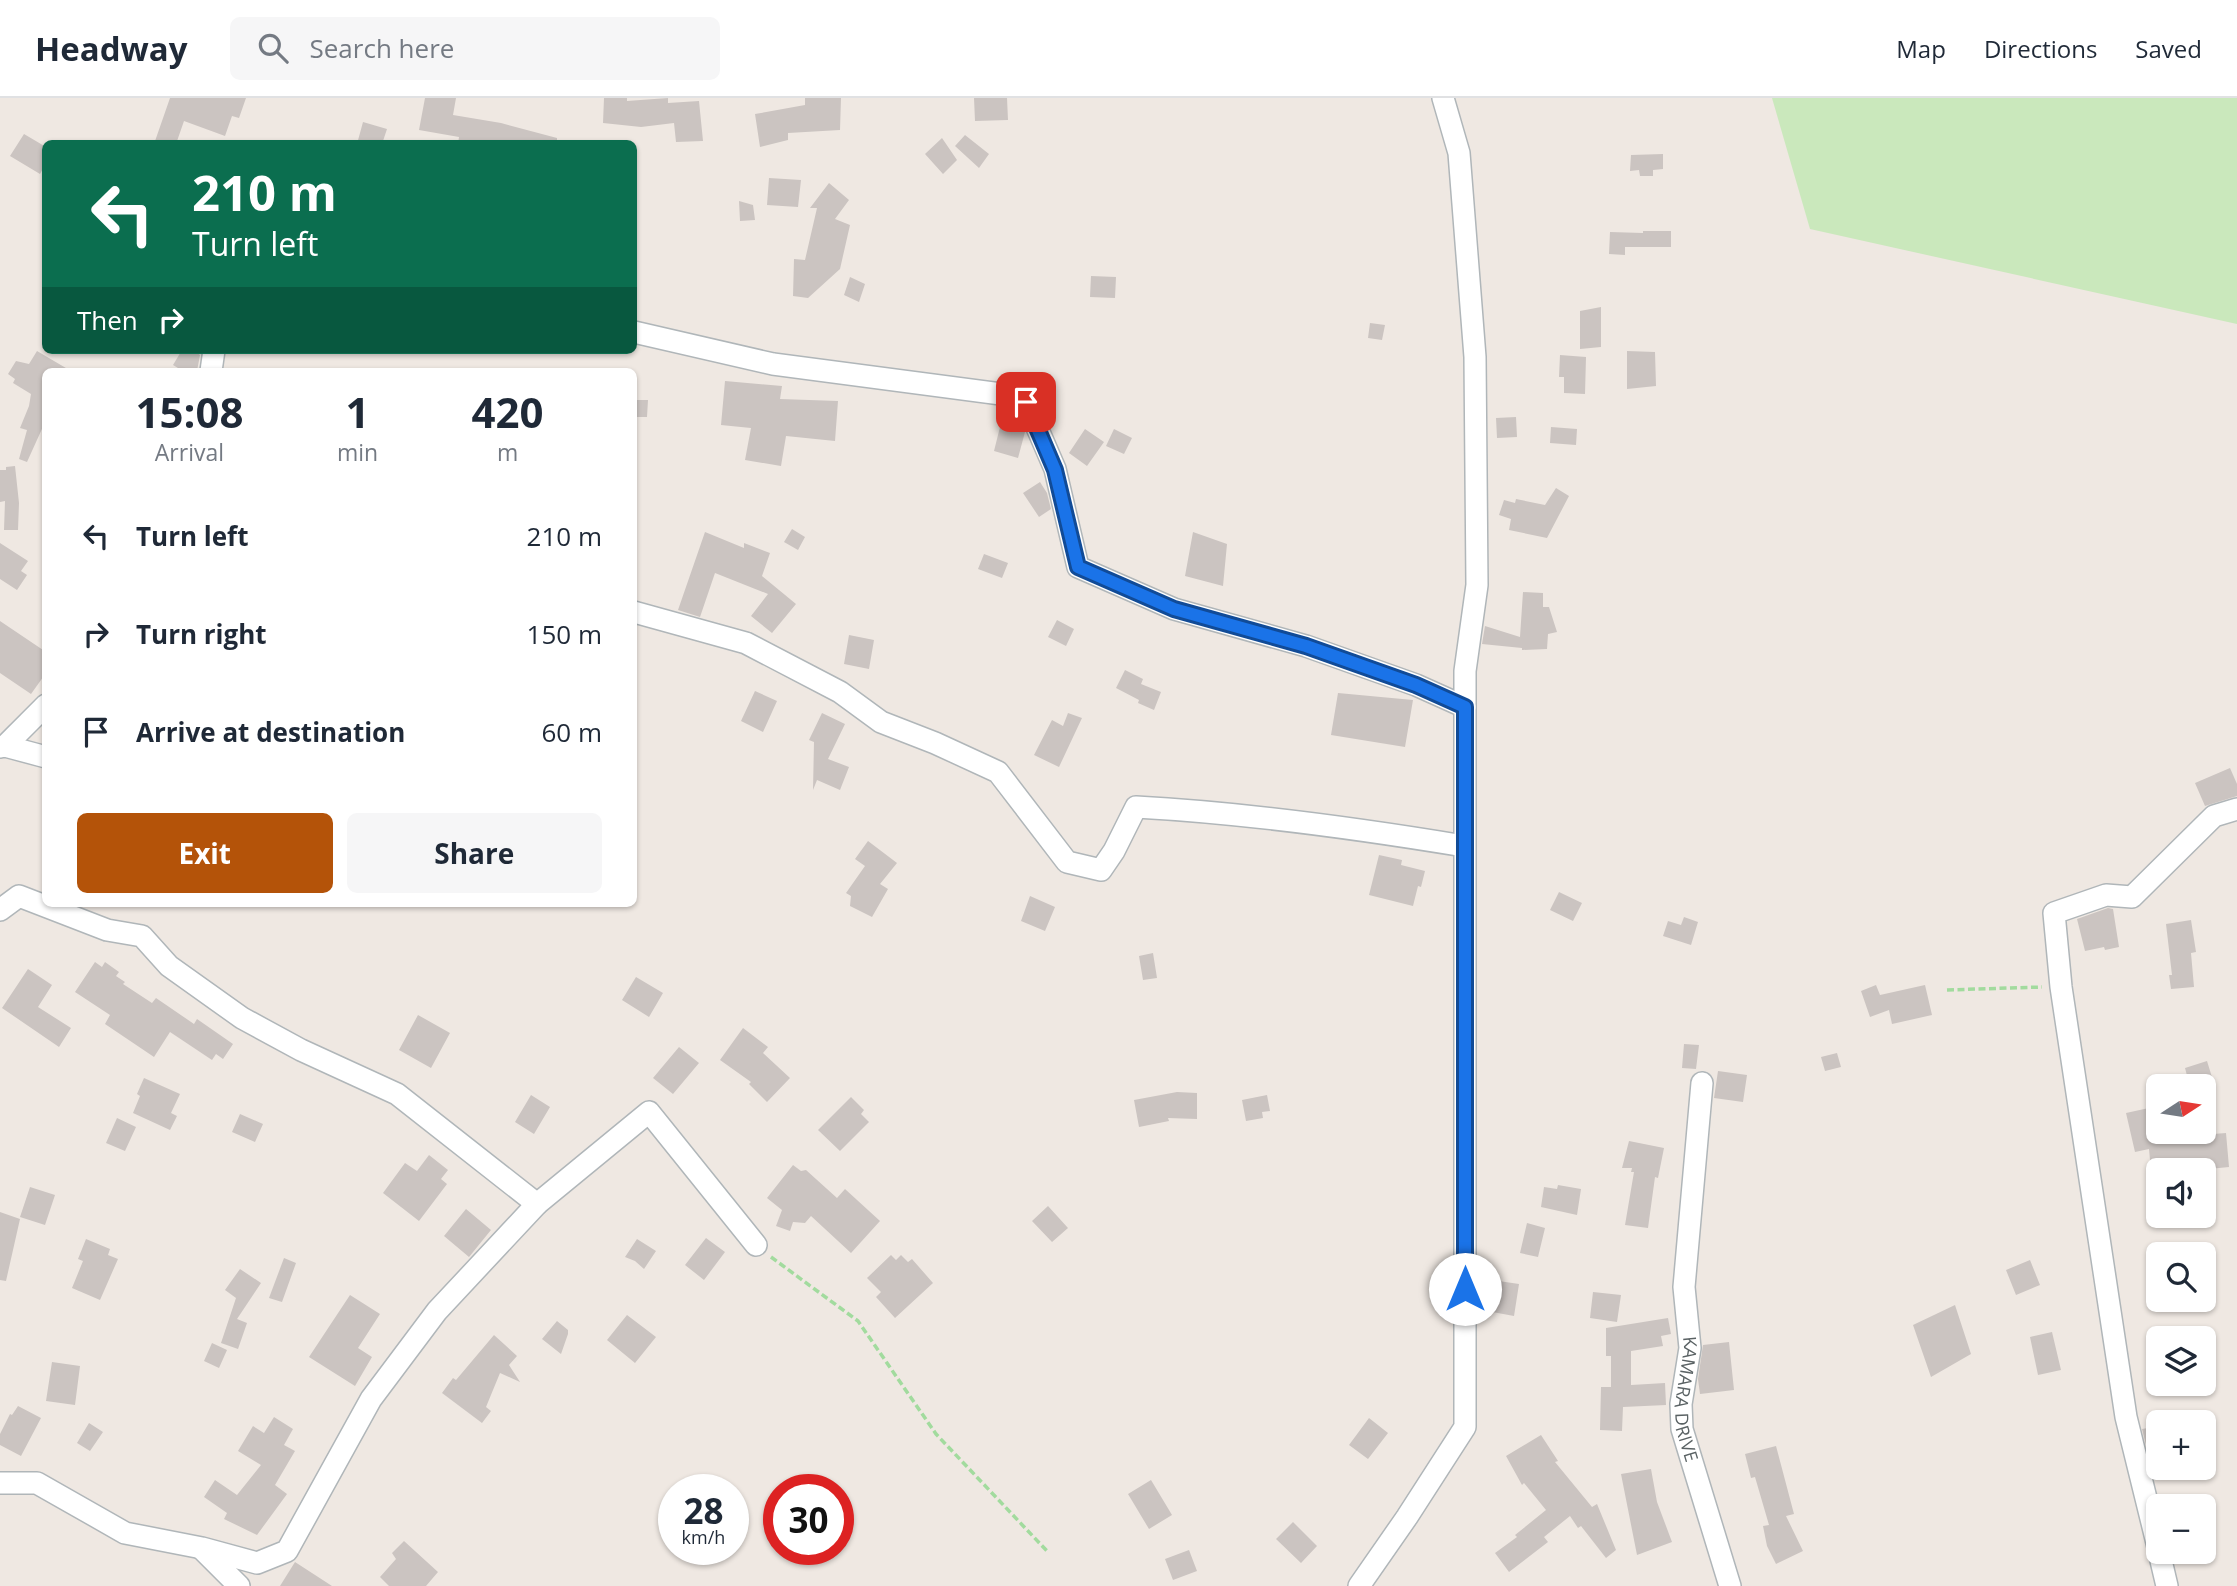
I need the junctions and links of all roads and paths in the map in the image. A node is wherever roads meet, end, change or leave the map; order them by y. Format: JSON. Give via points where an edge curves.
{"nodes":[{"id":1,"x":1443,"y":98,"type":"edge"},
{"id":2,"x":637,"y":333,"type":"edge"},
{"id":3,"x":637,"y":613,"type":"edge"},
{"id":4,"x":1465,"y":707,"type":"junction"},
{"id":5,"x":42,"y":709,"type":"edge"},
{"id":6,"x":2,"y":747,"type":"edge"},
{"id":7,"x":42,"y":756,"type":"edge"},
{"id":8,"x":2237,"y":809,"type":"edge"},
{"id":9,"x":1464,"y":846,"type":"junction"},
{"id":10,"x":42,"y":905,"type":"edge"},
{"id":11,"x":47,"y":907,"type":"edge"},
{"id":12,"x":0,"y":910,"type":"edge"},
{"id":13,"x":2061,"y":987,"type":"junction"},
{"id":14,"x":1947,"y":990,"type":"dead end"},
{"id":15,"x":1702,"y":1083,"type":"dead end"},
{"id":16,"x":537,"y":1204,"type":"junction"},
{"id":17,"x":756,"y":1245,"type":"joint"},
{"id":18,"x":0,"y":1483,"type":"edge"},
{"id":19,"x":2146,"y":1498,"type":"edge"},
{"id":20,"x":202,"y":1548,"type":"junction"},
{"id":21,"x":1047,"y":1551,"type":"dead end"},
{"id":22,"x":2162,"y":1564,"type":"edge"},
{"id":23,"x":239,"y":1586,"type":"edge"},
{"id":24,"x":1359,"y":1586,"type":"edge"},
{"id":25,"x":1730,"y":1586,"type":"edge"},
{"id":26,"x":2167,"y":1586,"type":"edge"}],
"edges":[{"from":1,"to":4,"type":"street","via":[[1459,153],[1475,357],[1477,585],[1465,671]]},
{"from":2,"to":4,"type":"street","via":[[772,364],[1002,394],[1026,402],[1055,470],[1078,567],[1174,609],[1306,646]]},
{"from":3,"to":9,"type":"street","via":[[746,643],[840,692],[881,722],[998,772],[1067,862],[1101,870],[1136,807],[1336,825]]},
{"from":4,"to":9,"type":"street"},
{"from":5,"to":6,"type":"street"},
{"from":6,"to":7,"type":"street"},
{"from":8,"to":13,"type":"street","via":[[2214,816],[2132,897],[2106,895],[2054,913]]},
{"from":9,"to":24,"type":"street","via":[[1465,1427]]},
{"from":10,"to":12,"type":"street","via":[[19,896]]},
{"from":11,"to":16,"type":"street","via":[[107,930],[142,936],[169,965],[242,1018],[301,1051],[397,1094]]},
{"from":13,"to":14,"type":"path"},
{"from":13,"to":19,"type":"street","via":[[2126,1417]]},
{"from":15,"to":25,"type":"street","name":"KAMARA DRIVE","via":[[1684,1287],[1690,1348],[1682,1429]]},
{"from":16,"to":17,"type":"street","via":[[649,1112]]},
{"from":16,"to":20,"type":"street","via":[[437,1311],[371,1399],[287,1551],[257,1563]]},
{"from":17,"to":21,"type":"path","via":[[858,1321],[936,1434]]},
{"from":18,"to":20,"type":"street","via":[[37,1483],[125,1532]]},
{"from":20,"to":23,"type":"street"},
{"from":22,"to":26,"type":"street"}]}
